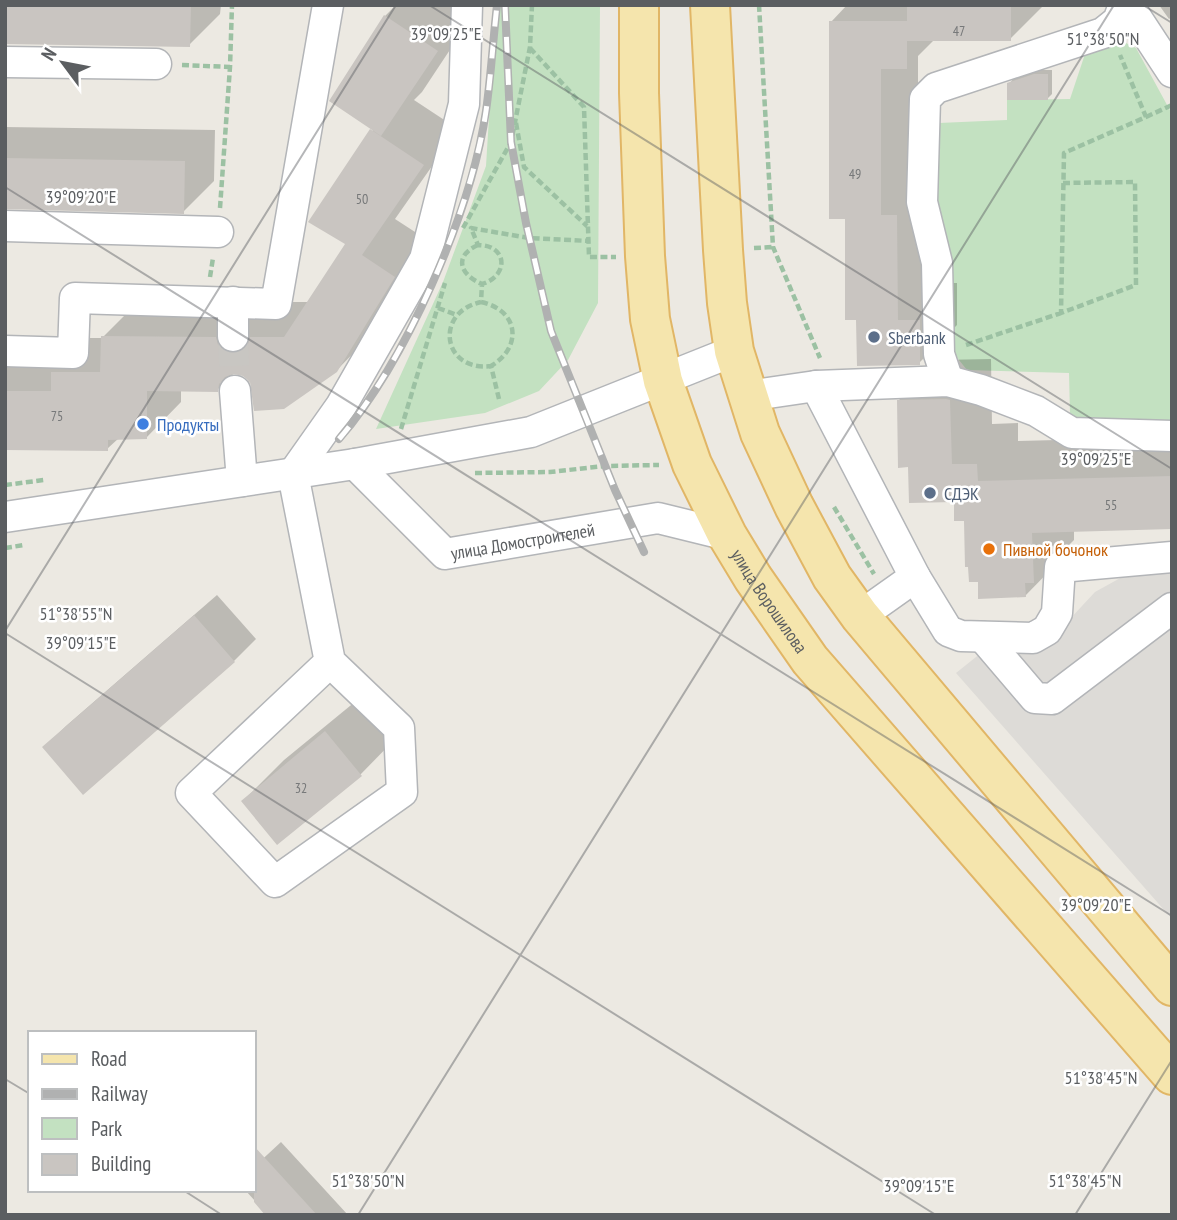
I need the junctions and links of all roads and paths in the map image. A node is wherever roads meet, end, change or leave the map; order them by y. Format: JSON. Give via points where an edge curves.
{"nodes":[{"id":1,"x":232,"y":5,"type":"edge"},
{"id":2,"x":328,"y":5,"type":"edge"},
{"id":3,"x":467,"y":5,"type":"edge"},
{"id":4,"x":531,"y":5,"type":"edge"},
{"id":5,"x":639,"y":5,"type":"edge"},
{"id":6,"x":710,"y":5,"type":"edge"},
{"id":7,"x":759,"y":5,"type":"edge"},
{"id":8,"x":1120,"y":13,"type":"edge"},
{"id":9,"x":5,"y":62,"type":"edge"},
{"id":10,"x":156,"y":64,"type":"joint"},
{"id":11,"x":230,"y":67,"type":"junction"},
{"id":12,"x":1172,"y":72,"type":"edge"},
{"id":13,"x":1172,"y":105,"type":"edge"},
{"id":14,"x":1146,"y":117,"type":"junction"},
{"id":15,"x":515,"y":119,"type":"junction"},
{"id":16,"x":1063,"y":183,"type":"junction"},
{"id":17,"x":5,"y":226,"type":"edge"},
{"id":18,"x":588,"y":227,"type":"dead end"},
{"id":19,"x":218,"y":232,"type":"junction"},
{"id":20,"x":461,"y":232,"type":"dead end"},
{"id":21,"x":589,"y":242,"type":"dead end"},
{"id":22,"x":478,"y":245,"type":"junction"},
{"id":23,"x":446,"y":283,"type":"dead end"},
{"id":24,"x":482,"y":284,"type":"junction"},
{"id":25,"x":219,"y":302,"type":"junction"},
{"id":26,"x":481,"y":302,"type":"junction"},
{"id":27,"x":438,"y":308,"type":"junction"},
{"id":28,"x":1061,"y":313,"type":"junction"},
{"id":29,"x":457,"y":315,"type":"junction"},
{"id":30,"x":233,"y":337,"type":"tunnel mouth"},
{"id":31,"x":5,"y":351,"type":"edge"},
{"id":32,"x":734,"y":351,"type":"junction"},
{"id":33,"x":491,"y":366,"type":"junction"},
{"id":34,"x":943,"y":368,"type":"junction"},
{"id":35,"x":663,"y":381,"type":"junction"},
{"id":36,"x":824,"y":385,"type":"junction"},
{"id":37,"x":235,"y":391,"type":"tunnel mouth"},
{"id":38,"x":748,"y":396,"type":"junction"},
{"id":39,"x":499,"y":399,"type":"dead end"},
{"id":40,"x":401,"y":431,"type":"dead end"},
{"id":41,"x":1172,"y":436,"type":"edge"},
{"id":42,"x":355,"y":464,"type":"junction"},
{"id":43,"x":692,"y":464,"type":"junction"},
{"id":44,"x":293,"y":474,"type":"junction"},
{"id":45,"x":467,"y":474,"type":"dead end"},
{"id":46,"x":47,"y":480,"type":"dead end"},
{"id":47,"x":242,"y":481,"type":"junction"},
{"id":48,"x":5,"y":485,"type":"edge"},
{"id":49,"x":833,"y":506,"type":"dead end"},
{"id":50,"x":5,"y":517,"type":"edge"},
{"id":51,"x":727,"y":535,"type":"junction"},
{"id":52,"x":32,"y":544,"type":"dead end"},
{"id":53,"x":5,"y":548,"type":"edge"},
{"id":54,"x":1172,"y":557,"type":"edge"},
{"id":55,"x":915,"y":577,"type":"junction"},
{"id":56,"x":874,"y":606,"type":"junction"},
{"id":57,"x":1172,"y":608,"type":"edge"},
{"id":58,"x":983,"y":637,"type":"junction"},
{"id":59,"x":330,"y":662,"type":"junction"},
{"id":60,"x":1172,"y":986,"type":"edge"},
{"id":61,"x":1172,"y":1075,"type":"edge"}],
"edges":[{"from":1,"to":11,"type":"path"},
{"from":2,"to":25,"type":"street","via":[[276,304]]},
{"from":3,"to":44,"type":"street","via":[[464,104],[425,259],[341,406]]},
{"from":4,"to":15,"type":"path","via":[[530,47]]},
{"from":5,"to":35,"type":"main road","name":"улица Ворошилова","via":[[645,256],[650,318]]},
{"from":6,"to":32,"type":"main road","via":[[723,250]]},
{"from":7,"to":36,"type":"path","via":[[773,247]]},
{"from":8,"to":12,"type":"street"},
{"from":8,"to":14,"type":"path"},
{"from":8,"to":34,"type":"street","via":[[1103,33],[936,88],[925,99],[922,202],[937,263]]},
{"from":9,"to":10,"type":"street"},
{"from":10,"to":11,"type":"path"},
{"from":11,"to":19,"type":"path"},
{"from":13,"to":14,"type":"path"},
{"from":14,"to":16,"type":"path","via":[[1064,153]]},
{"from":15,"to":18,"type":"path","via":[[524,167]]},
{"from":15,"to":20,"type":"path","via":[[511,142]]},
{"from":16,"to":28,"type":"path"},
{"from":16,"to":28,"type":"path","via":[[1135,182],[1136,285]]},
{"from":17,"to":19,"type":"street"},
{"from":19,"to":25,"type":"path"},
{"from":21,"to":22,"type":"path","via":[[471,228]]},
{"from":22,"to":24,"type":"path","via":[[463,257],[462,266]]},
{"from":22,"to":24,"type":"path","via":[[492,247],[502,262],[495,277]]},
{"from":23,"to":27,"type":"path"},
{"from":24,"to":26,"type":"path"},
{"from":25,"to":30,"type":"street"},
{"from":25,"to":31,"type":"street","via":[[75,298],[73,353]]},
{"from":26,"to":29,"type":"path"},
{"from":26,"to":33,"type":"path","via":[[503,311],[512,330],[509,347]]},
{"from":27,"to":29,"type":"path"},
{"from":27,"to":40,"type":"path"},
{"from":28,"to":34,"type":"path"},
{"from":29,"to":33,"type":"path","via":[[449,333],[453,352],[473,366]]},
{"from":32,"to":35,"type":"street"},
{"from":32,"to":38,"type":"main road"},
{"from":33,"to":39,"type":"path"},
{"from":34,"to":36,"type":"street"},
{"from":34,"to":41,"type":"street","via":[[1072,433]]},
{"from":35,"to":42,"type":"street","via":[[531,432]]},
{"from":35,"to":43,"type":"main road","name":"улица Ворошилова"},
{"from":36,"to":38,"type":"street"},
{"from":36,"to":55,"type":"street"},
{"from":37,"to":47,"type":"street"},
{"from":38,"to":56,"type":"main road","via":[[760,433],[832,577]]},
{"from":42,"to":44,"type":"street"},
{"from":42,"to":51,"type":"street","name":"улица Домостроителей","via":[[445,554],[658,518]]},
{"from":43,"to":45,"type":"path"},
{"from":43,"to":51,"type":"main road","name":"улица Ворошилова"},
{"from":44,"to":47,"type":"street"},
{"from":44,"to":59,"type":"street"},
{"from":46,"to":48,"type":"path"},
{"from":47,"to":50,"type":"street"},
{"from":49,"to":56,"type":"path"},
{"from":51,"to":61,"type":"main road","name":"улица Ворошилова","via":[[810,660]]},
{"from":52,"to":53,"type":"path"},
{"from":54,"to":58,"type":"street","via":[[1060,567],[1057,613],[1047,630],[1033,638]]},
{"from":55,"to":56,"type":"street"},
{"from":55,"to":58,"type":"street","via":[[948,631]]},
{"from":56,"to":60,"type":"main road"},
{"from":57,"to":58,"type":"street","via":[[1052,699],[1035,698]]},
{"from":59,"to":59,"type":"street","via":[[399,728],[402,792],[275,882],[191,793]]}]}
